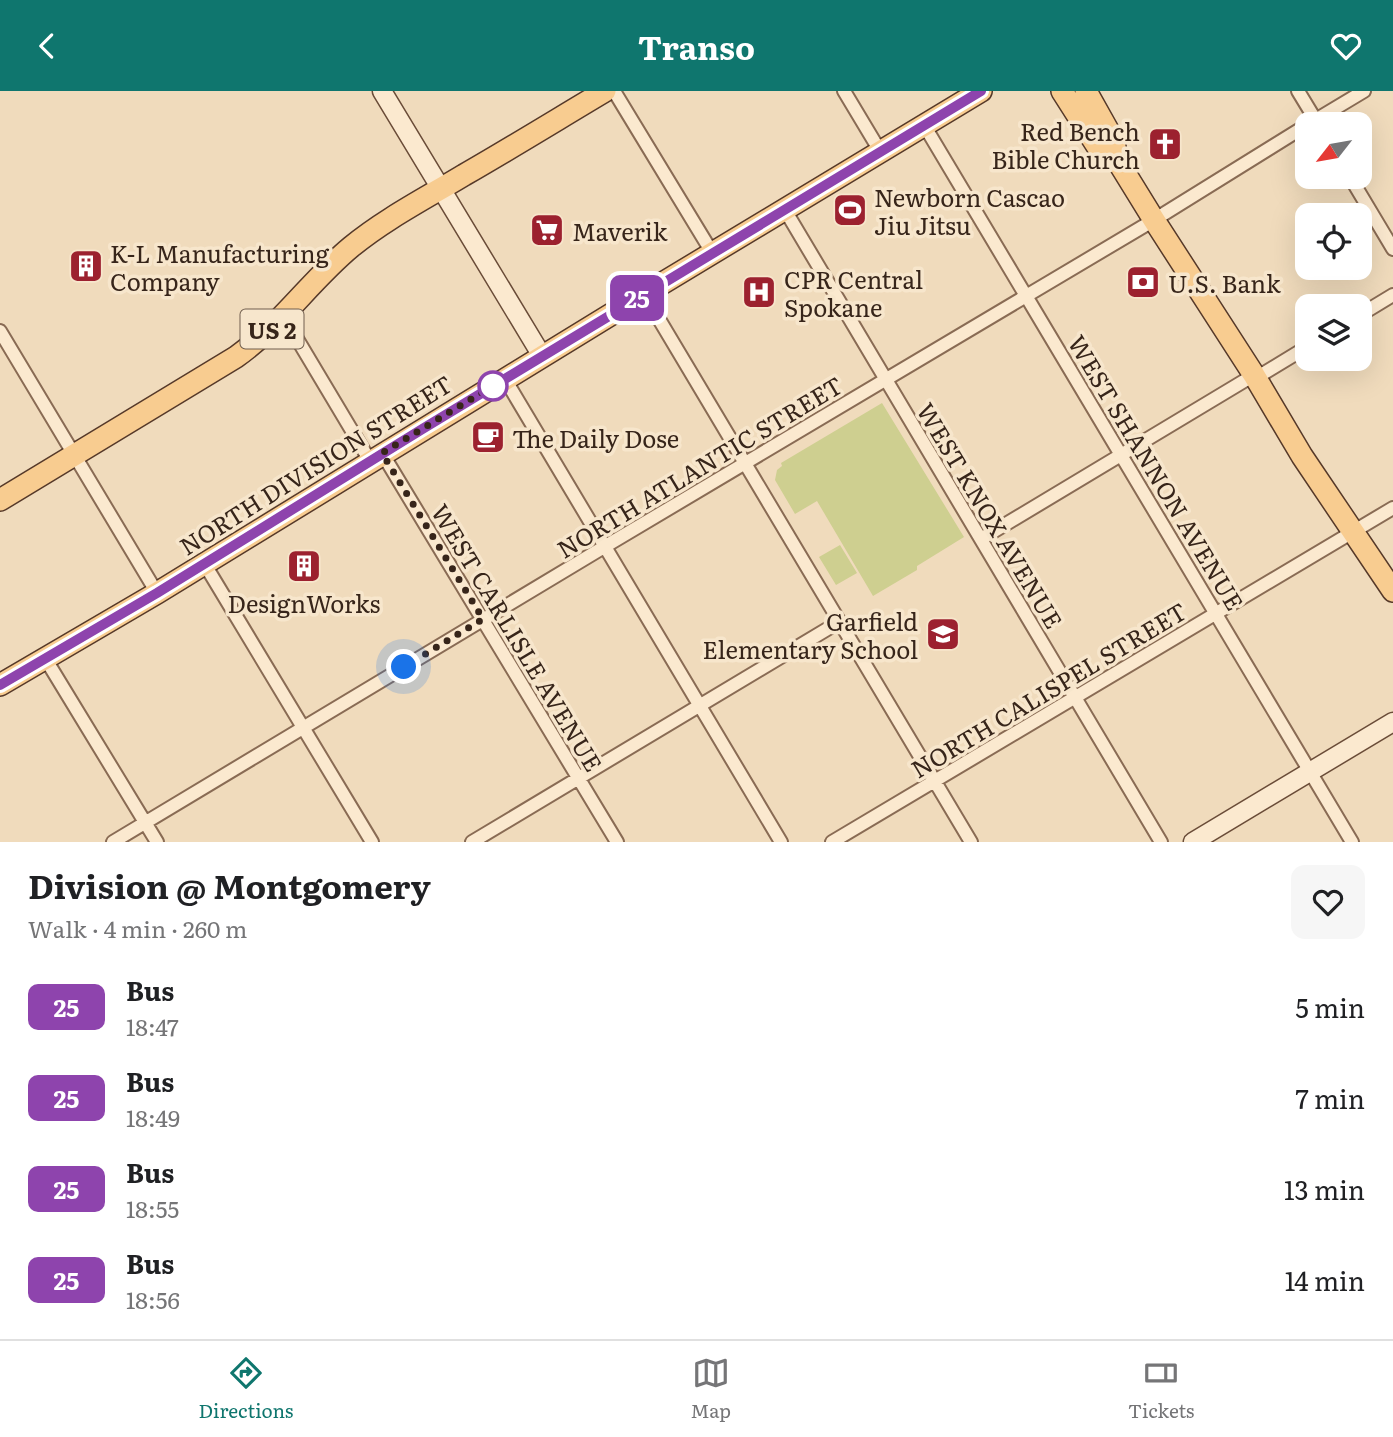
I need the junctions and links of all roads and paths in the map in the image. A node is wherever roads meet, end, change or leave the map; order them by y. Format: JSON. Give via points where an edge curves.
{"nodes":[{"id":1,"x":382,"y":91,"type":"edge"},
{"id":2,"x":606,"y":91,"type":"edge"},
{"id":3,"x":614,"y":91,"type":"edge"},
{"id":4,"x":844,"y":91,"type":"edge"},
{"id":5,"x":981,"y":91,"type":"edge"},
{"id":6,"x":1062,"y":91,"type":"edge"},
{"id":7,"x":1086,"y":91,"type":"edge"},
{"id":8,"x":1298,"y":91,"type":"edge"},
{"id":9,"x":1364,"y":91,"type":"edge"},
{"id":10,"x":1308,"y":112,"type":"edge"},
{"id":11,"x":1331,"y":112,"type":"edge"},
{"id":12,"x":924,"y":125,"type":"junction"},
{"id":13,"x":1295,"y":134,"type":"edge"},
{"id":14,"x":880,"y":152,"type":"junction"},
{"id":15,"x":1117,"y":160,"type":"junction"},
{"id":16,"x":441,"y":189,"type":"junction"},
{"id":17,"x":1357,"y":189,"type":"edge"},
{"id":18,"x":785,"y":210,"type":"junction"},
{"id":19,"x":1154,"y":220,"type":"junction"},
{"id":20,"x":1393,"y":249,"type":"edge"},
{"id":21,"x":713,"y":254,"type":"junction"},
{"id":22,"x":644,"y":294,"type":"junction"},
{"id":23,"x":1026,"y":295,"type":"junction"},
{"id":24,"x":1393,"y":295,"type":"edge"},
{"id":25,"x":1372,"y":308,"type":"edge"},
{"id":26,"x":284,"y":317,"type":"junction"},
{"id":27,"x":0,"y":331,"type":"edge"},
{"id":28,"x":1295,"y":354,"type":"edge"},
{"id":29,"x":542,"y":356,"type":"junction"},
{"id":30,"x":1255,"y":376,"type":"junction"},
{"id":31,"x":505,"y":379,"type":"junction"},
{"id":32,"x":886,"y":379,"type":"junction"},
{"id":33,"x":74,"y":454,"type":"junction"},
{"id":34,"x":1121,"y":454,"type":"junction"},
{"id":35,"x":376,"y":457,"type":"junction"},
{"id":36,"x":744,"y":463,"type":"junction"},
{"id":37,"x":0,"y":499,"type":"edge"},
{"id":38,"x":1393,"y":508,"type":"edge"},
{"id":39,"x":1352,"y":532,"type":"junction"},
{"id":40,"x":981,"y":538,"type":"junction"},
{"id":41,"x":604,"y":547,"type":"junction"},
{"id":42,"x":204,"y":563,"type":"junction"},
{"id":43,"x":1393,"y":591,"type":"edge"},
{"id":44,"x":157,"y":593,"type":"junction"},
{"id":45,"x":1217,"y":613,"type":"junction"},
{"id":46,"x":483,"y":619,"type":"junction"},
{"id":47,"x":839,"y":622,"type":"junction"},
{"id":48,"x":46,"y":658,"type":"junction"},
{"id":49,"x":0,"y":685,"type":"edge"},
{"id":50,"x":1075,"y":698,"type":"junction"},
{"id":51,"x":700,"y":706,"type":"junction"},
{"id":52,"x":1393,"y":722,"type":"edge"},
{"id":53,"x":303,"y":728,"type":"junction"},
{"id":54,"x":1311,"y":771,"type":"junction"},
{"id":55,"x":578,"y":778,"type":"junction"},
{"id":56,"x":934,"y":782,"type":"junction"},
{"id":57,"x":145,"y":823,"type":"junction"},
{"id":58,"x":113,"y":842,"type":"edge"},
{"id":59,"x":157,"y":842,"type":"edge"},
{"id":60,"x":372,"y":842,"type":"edge"},
{"id":61,"x":472,"y":842,"type":"edge"},
{"id":62,"x":617,"y":842,"type":"edge"},
{"id":63,"x":782,"y":842,"type":"edge"},
{"id":64,"x":832,"y":842,"type":"edge"},
{"id":65,"x":971,"y":842,"type":"edge"},
{"id":66,"x":1161,"y":842,"type":"edge"},
{"id":67,"x":1193,"y":842,"type":"edge"},
{"id":68,"x":1352,"y":842,"type":"edge"}],
"edges":[{"from":1,"to":16,"type":"street"},
{"from":2,"to":16,"type":"main road","number":"US 2"},
{"from":3,"to":21,"type":"street"},
{"from":4,"to":14,"type":"street"},
{"from":5,"to":12,"type":"main road","name":"NORTH DIVISION STREET"},
{"from":6,"to":15,"type":"main road","via":[[1099,149]]},
{"from":7,"to":15,"type":"main road","via":[[1114,141]]},
{"from":8,"to":10,"type":"street"},
{"from":9,"to":11,"type":"street","name":"NORTH ATLANTIC STREET"},
{"from":12,"to":14,"type":"main road","name":"NORTH DIVISION STREET"},
{"from":12,"to":23,"type":"street","name":"WEST SHANNON AVENUE"},
{"from":13,"to":19,"type":"street","name":"NORTH ATLANTIC STREET"},
{"from":14,"to":18,"type":"main road","name":"NORTH DIVISION STREET"},
{"from":15,"to":19,"type":"main road"},
{"from":16,"to":26,"type":"main road","number":"US 2","via":[[352,246]]},
{"from":16,"to":29,"type":"street"},
{"from":17,"to":20,"type":"street"},
{"from":18,"to":21,"type":"main road","name":"NORTH DIVISION STREET"},
{"from":18,"to":32,"type":"street","name":"WEST KNOX AVENUE"},
{"from":19,"to":23,"type":"street","name":"NORTH ATLANTIC STREET"},
{"from":19,"to":30,"type":"main road"},
{"from":21,"to":22,"type":"main road","name":"NORTH DIVISION STREET"},
{"from":22,"to":29,"type":"main road","name":"NORTH DIVISION STREET"},
{"from":22,"to":36,"type":"street"},
{"from":23,"to":32,"type":"street","name":"NORTH ATLANTIC STREET"},
{"from":23,"to":34,"type":"street","name":"WEST SHANNON AVENUE"},
{"from":24,"to":25,"type":"street"},
{"from":26,"to":33,"type":"main road","number":"US 2","via":[[236,357]]},
{"from":26,"to":35,"type":"street","name":"WEST CARLISLE AVENUE"},
{"from":27,"to":33,"type":"street"},
{"from":28,"to":30,"type":"street"},
{"from":29,"to":31,"type":"main road","name":"NORTH DIVISION STREET"},
{"from":30,"to":34,"type":"street"},
{"from":30,"to":39,"type":"main road"},
{"from":31,"to":35,"type":"main road","name":"NORTH DIVISION STREET"},
{"from":31,"to":41,"type":"street"},
{"from":32,"to":36,"type":"street","name":"NORTH ATLANTIC STREET"},
{"from":32,"to":40,"type":"street","name":"WEST KNOX AVENUE"},
{"from":33,"to":37,"type":"main road","number":"US 2"},
{"from":33,"to":44,"type":"street"},
{"from":34,"to":40,"type":"street"},
{"from":34,"to":45,"type":"street","name":"WEST SHANNON AVENUE"},
{"from":35,"to":42,"type":"main road","name":"NORTH DIVISION STREET"},
{"from":35,"to":46,"type":"street","name":"WEST CARLISLE AVENUE"},
{"from":36,"to":41,"type":"street","name":"NORTH ATLANTIC STREET"},
{"from":36,"to":47,"type":"street"},
{"from":38,"to":39,"type":"street","name":"NORTH CALISPEL STREET"},
{"from":39,"to":43,"type":"main road"},
{"from":39,"to":45,"type":"street","name":"NORTH CALISPEL STREET"},
{"from":40,"to":50,"type":"street","name":"WEST KNOX AVENUE"},
{"from":41,"to":46,"type":"street","name":"NORTH ATLANTIC STREET"},
{"from":41,"to":51,"type":"street"},
{"from":42,"to":44,"type":"main road","name":"NORTH DIVISION STREET"},
{"from":42,"to":53,"type":"street"},
{"from":44,"to":48,"type":"main road","name":"NORTH DIVISION STREET"},
{"from":45,"to":50,"type":"street","name":"NORTH CALISPEL STREET"},
{"from":45,"to":54,"type":"street","name":"WEST SHANNON AVENUE"},
{"from":46,"to":53,"type":"street","name":"NORTH ATLANTIC STREET"},
{"from":46,"to":55,"type":"street","name":"WEST CARLISLE AVENUE"},
{"from":47,"to":51,"type":"street"},
{"from":47,"to":56,"type":"street"},
{"from":48,"to":49,"type":"main road","name":"NORTH DIVISION STREET"},
{"from":48,"to":57,"type":"street"},
{"from":50,"to":56,"type":"street","name":"NORTH CALISPEL STREET"},
{"from":50,"to":66,"type":"street","name":"WEST KNOX AVENUE"},
{"from":51,"to":55,"type":"street"},
{"from":51,"to":63,"type":"street"},
{"from":52,"to":54,"type":"street"},
{"from":53,"to":57,"type":"street","name":"NORTH ATLANTIC STREET"},
{"from":53,"to":60,"type":"street"},
{"from":54,"to":67,"type":"street"},
{"from":54,"to":68,"type":"street","name":"WEST SHANNON AVENUE"},
{"from":55,"to":61,"type":"street"},
{"from":55,"to":62,"type":"street","name":"WEST CARLISLE AVENUE"},
{"from":56,"to":64,"type":"street","name":"NORTH CALISPEL STREET"},
{"from":56,"to":65,"type":"street"},
{"from":57,"to":58,"type":"street","name":"NORTH ATLANTIC STREET"},
{"from":57,"to":59,"type":"street"}]}
